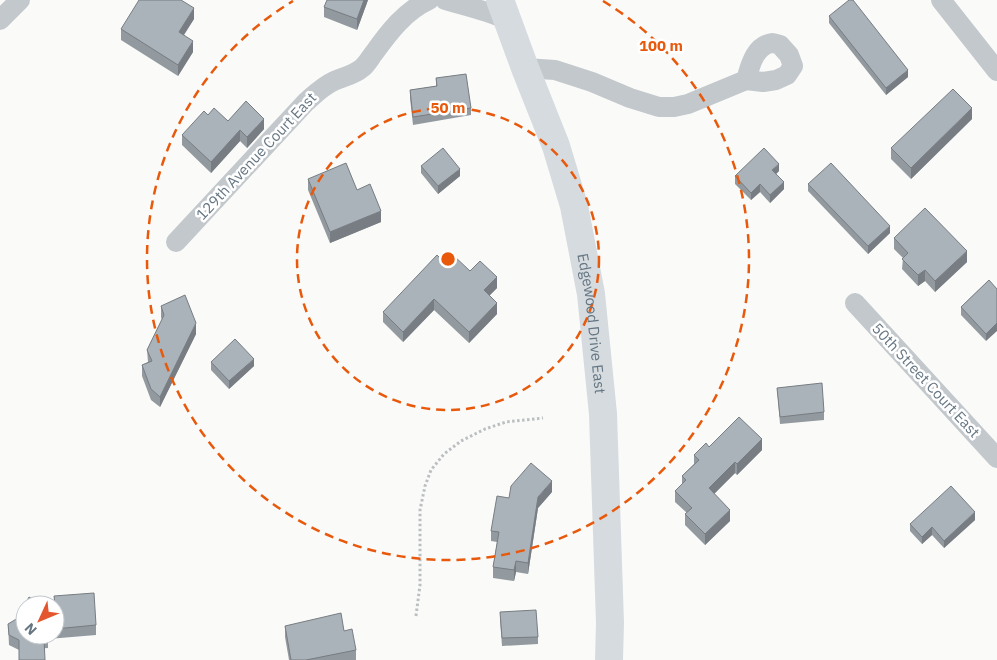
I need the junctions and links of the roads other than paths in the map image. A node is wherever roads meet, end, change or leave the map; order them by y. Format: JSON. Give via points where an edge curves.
{"nodes":[{"id":1,"x":20,"y":0,"type":"edge"},
{"id":2,"x":429,"y":0,"type":"edge"},
{"id":3,"x":445,"y":0,"type":"edge"},
{"id":4,"x":941,"y":0,"type":"edge"},
{"id":5,"x":504,"y":10,"type":"edge"},
{"id":6,"x":0,"y":20,"type":"edge"},
{"id":7,"x":525,"y":68,"type":"junction"},
{"id":8,"x":997,"y":71,"type":"edge"},
{"id":9,"x":746,"y":80,"type":"dead end"},
{"id":10,"x":176,"y":242,"type":"dead end"},
{"id":11,"x":854,"y":302,"type":"dead end"},
{"id":12,"x":997,"y":458,"type":"edge"},
{"id":13,"x":609,"y":660,"type":"edge"}],
"edges":[{"from":1,"to":6,"type":"street"},
{"from":2,"to":10,"type":"street","name":"129th Avenue Court East","via":[[396,24],[364,67],[320,88]]},
{"from":3,"to":5,"type":"street","via":[[478,10]]},
{"from":4,"to":8,"type":"street"},
{"from":5,"to":7,"type":"street","name":"Edgewood Drive East"},
{"from":7,"to":9,"type":"street","via":[[555,70],[659,107],[688,104]]},
{"from":7,"to":13,"type":"street","name":"Edgewood Drive East","via":[[556,146],[581,237],[592,294],[603,414]]},
{"from":11,"to":12,"type":"street","name":"50th Street Court East"}]}
